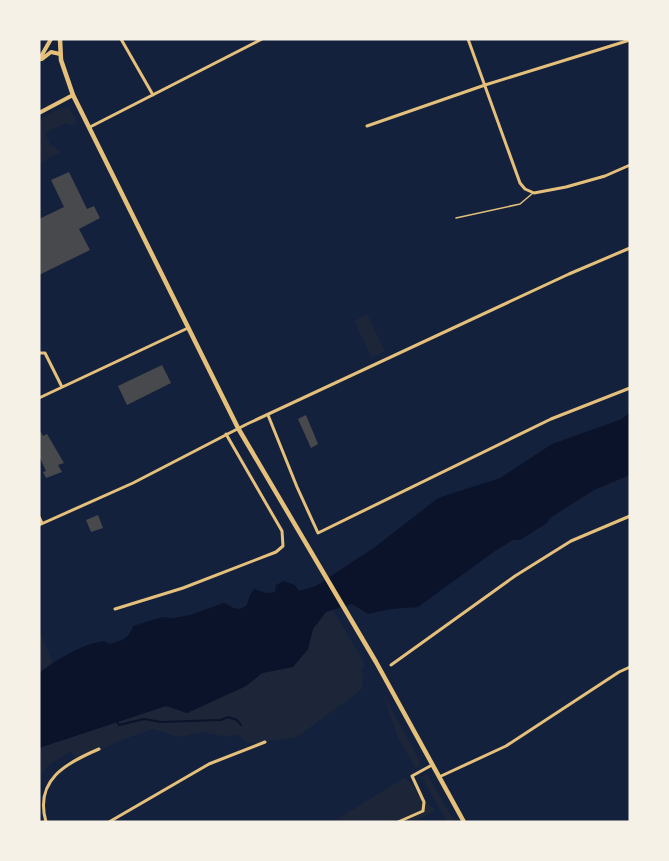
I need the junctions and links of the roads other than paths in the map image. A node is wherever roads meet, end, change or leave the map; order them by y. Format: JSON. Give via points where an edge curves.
{"nodes":[{"id":1,"x":51,"y":39,"type":"edge"},
{"id":2,"x":60,"y":39,"type":"edge"},
{"id":3,"x":121,"y":39,"type":"edge"},
{"id":4,"x":262,"y":39,"type":"edge"},
{"id":5,"x":468,"y":39,"type":"edge"},
{"id":6,"x":630,"y":39,"type":"edge"},
{"id":7,"x":60,"y":54,"type":"junction"},
{"id":8,"x":39,"y":61,"type":"edge"},
{"id":9,"x":485,"y":85,"type":"junction"},
{"id":10,"x":73,"y":95,"type":"junction"},
{"id":11,"x":153,"y":95,"type":"junction"},
{"id":12,"x":39,"y":113,"type":"edge"},
{"id":13,"x":368,"y":126,"type":"dead end"},
{"id":14,"x":90,"y":127,"type":"junction"},
{"id":15,"x":630,"y":165,"type":"edge"},
{"id":16,"x":534,"y":193,"type":"junction"},
{"id":17,"x":456,"y":218,"type":"dead end"},
{"id":18,"x":630,"y":248,"type":"edge"},
{"id":19,"x":188,"y":328,"type":"junction"},
{"id":20,"x":39,"y":353,"type":"edge"},
{"id":21,"x":62,"y":387,"type":"junction"},
{"id":22,"x":630,"y":388,"type":"edge"},
{"id":23,"x":39,"y":398,"type":"edge"},
{"id":24,"x":268,"y":415,"type":"junction"},
{"id":25,"x":238,"y":428,"type":"junction"},
{"id":26,"x":226,"y":434,"type":"junction"},
{"id":27,"x":630,"y":516,"type":"edge"},
{"id":28,"x":39,"y":517,"type":"edge"},
{"id":29,"x":40,"y":524,"type":"edge"},
{"id":30,"x":115,"y":609,"type":"dead end"},
{"id":31,"x":391,"y":665,"type":"dead end"},
{"id":32,"x":630,"y":666,"type":"edge"},
{"id":33,"x":265,"y":742,"type":"dead end"},
{"id":34,"x":99,"y":749,"type":"dead end"},
{"id":35,"x":432,"y":765,"type":"junction"},
{"id":36,"x":439,"y":777,"type":"junction"},
{"id":37,"x":46,"y":822,"type":"edge"},
{"id":38,"x":109,"y":822,"type":"edge"},
{"id":39,"x":398,"y":822,"type":"edge"},
{"id":40,"x":464,"y":822,"type":"edge"}],
"edges":[{"from":1,"to":8,"type":"street"},
{"from":2,"to":7,"type":"main road"},
{"from":3,"to":11,"type":"street"},
{"from":4,"to":11,"type":"street"},
{"from":5,"to":9,"type":"street"},
{"from":6,"to":9,"type":"street"},
{"from":7,"to":8,"type":"street","via":[[51,52]]},
{"from":7,"to":10,"type":"main road"},
{"from":9,"to":13,"type":"street"},
{"from":9,"to":16,"type":"street","via":[[519,183]]},
{"from":10,"to":12,"type":"street"},
{"from":10,"to":14,"type":"main road"},
{"from":11,"to":14,"type":"street"},
{"from":14,"to":19,"type":"main road"},
{"from":15,"to":16,"type":"street","via":[[605,176]]},
{"from":16,"to":17,"type":"lane","via":[[520,204]]},
{"from":18,"to":24,"type":"street"},
{"from":19,"to":21,"type":"street"},
{"from":19,"to":25,"type":"main road"},
{"from":20,"to":21,"type":"street","via":[[45,353]]},
{"from":21,"to":23,"type":"street"},
{"from":22,"to":24,"type":"street","via":[[551,419],[318,533]]},
{"from":24,"to":25,"type":"street"},
{"from":25,"to":26,"type":"street"},
{"from":25,"to":35,"type":"main road"},
{"from":26,"to":29,"type":"street","via":[[133,483]]},
{"from":26,"to":30,"type":"street","via":[[282,531],[283,546],[183,588]]},
{"from":27,"to":31,"type":"street","via":[[572,541],[515,576]]},
{"from":28,"to":29,"type":"street"},
{"from":32,"to":36,"type":"street","via":[[506,746]]},
{"from":33,"to":38,"type":"street","via":[[209,764]]},
{"from":34,"to":37,"type":"street","via":[[75,759],[51,778],[43,796]]},
{"from":35,"to":36,"type":"main road"},
{"from":35,"to":39,"type":"street","via":[[412,776],[424,802],[423,811]]},
{"from":36,"to":40,"type":"main road"}]}
